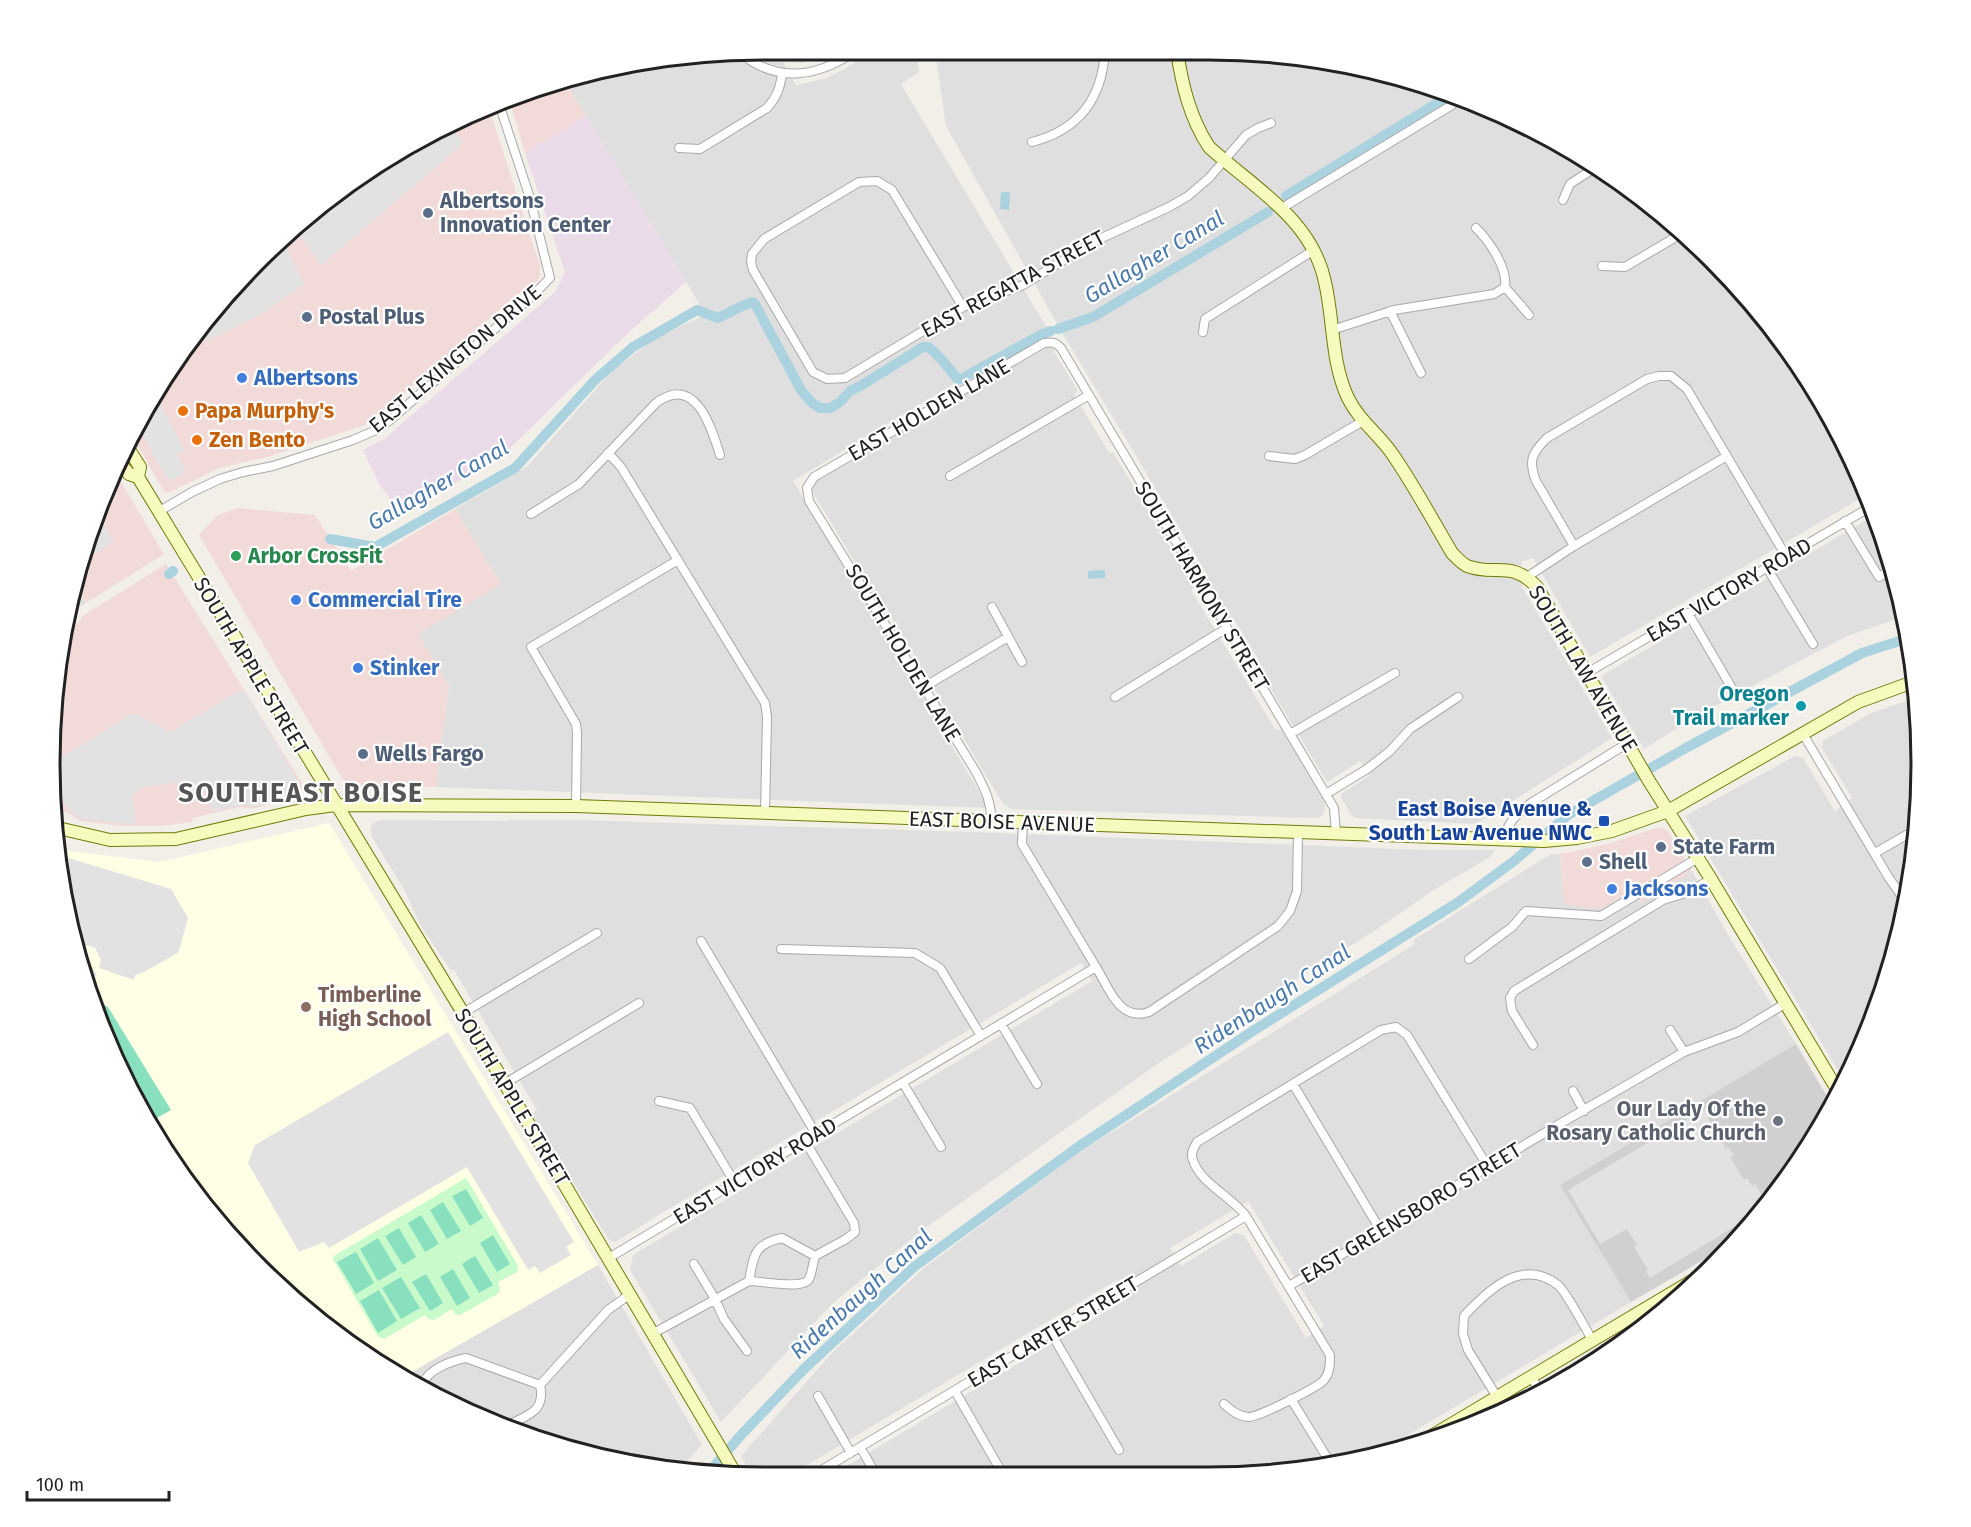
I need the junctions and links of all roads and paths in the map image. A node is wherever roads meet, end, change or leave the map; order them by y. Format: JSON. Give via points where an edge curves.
{"nodes":[{"id":1,"x":841,"y":60,"type":"edge"},
{"id":2,"x":1104,"y":60,"type":"edge"},
{"id":3,"x":1179,"y":60,"type":"edge"},
{"id":4,"x":750,"y":61,"type":"edge"},
{"id":5,"x":782,"y":74,"type":"junction"},
{"id":6,"x":1452,"y":105,"type":"dead end"},
{"id":7,"x":502,"y":111,"type":"edge"},
{"id":8,"x":1271,"y":123,"type":"dead end"},
{"id":9,"x":1032,"y":142,"type":"dead end"},
{"id":10,"x":679,"y":148,"type":"dead end"},
{"id":11,"x":1225,"y":160,"type":"junction"},
{"id":12,"x":1587,"y":172,"type":"edge"},
{"id":13,"x":1563,"y":200,"type":"dead end"},
{"id":14,"x":1282,"y":208,"type":"junction"},
{"id":15,"x":1476,"y":228,"type":"dead end"},
{"id":16,"x":1674,"y":238,"type":"edge"},
{"id":17,"x":1314,"y":250,"type":"junction"},
{"id":18,"x":1602,"y":266,"type":"dead end"},
{"id":19,"x":1505,"y":287,"type":"junction"},
{"id":20,"x":963,"y":307,"type":"junction"},
{"id":21,"x":1390,"y":311,"type":"junction"},
{"id":22,"x":1529,"y":315,"type":"dead end"},
{"id":23,"x":1332,"y":330,"type":"junction"},
{"id":24,"x":1203,"y":332,"type":"dead end"},
{"id":25,"x":1056,"y":343,"type":"joint"},
{"id":26,"x":1421,"y":373,"type":"dead end"},
{"id":27,"x":1089,"y":395,"type":"junction"},
{"id":28,"x":1363,"y":421,"type":"junction"},
{"id":29,"x":608,"y":453,"type":"junction"},
{"id":30,"x":132,"y":454,"type":"edge"},
{"id":31,"x":720,"y":455,"type":"dead end"},
{"id":32,"x":1269,"y":456,"type":"dead end"},
{"id":33,"x":1727,"y":456,"type":"junction"},
{"id":34,"x":125,"y":469,"type":"edge"},
{"id":35,"x":950,"y":476,"type":"dead end"},
{"id":36,"x":138,"y":477,"type":"junction"},
{"id":37,"x":807,"y":488,"type":"joint"},
{"id":38,"x":1864,"y":511,"type":"edge"},
{"id":39,"x":158,"y":512,"type":"junction"},
{"id":40,"x":531,"y":514,"type":"dead end"},
{"id":41,"x":1845,"y":521,"type":"junction"},
{"id":42,"x":1574,"y":546,"type":"junction"},
{"id":43,"x":1786,"y":556,"type":"junction"},
{"id":44,"x":678,"y":560,"type":"junction"},
{"id":45,"x":1767,"y":567,"type":"junction"},
{"id":46,"x":1885,"y":574,"type":"edge"},
{"id":47,"x":1527,"y":576,"type":"junction"},
{"id":48,"x":992,"y":607,"type":"dead end"},
{"id":49,"x":1688,"y":614,"type":"junction"},
{"id":50,"x":1227,"y":628,"type":"junction"},
{"id":51,"x":1008,"y":637,"type":"junction"},
{"id":52,"x":1813,"y":644,"type":"dead end"},
{"id":53,"x":1022,"y":662,"type":"dead end"},
{"id":54,"x":1395,"y":673,"type":"dead end"},
{"id":55,"x":1587,"y":673,"type":"junction"},
{"id":56,"x":1906,"y":685,"type":"edge"},
{"id":57,"x":924,"y":687,"type":"junction"},
{"id":58,"x":1733,"y":690,"type":"dead end"},
{"id":59,"x":1115,"y":697,"type":"dead end"},
{"id":60,"x":1458,"y":698,"type":"dead end"},
{"id":61,"x":1803,"y":734,"type":"junction"},
{"id":62,"x":1290,"y":735,"type":"junction"},
{"id":63,"x":1628,"y":743,"type":"junction"},
{"id":64,"x":1326,"y":794,"type":"junction"},
{"id":65,"x":335,"y":805,"type":"junction"},
{"id":66,"x":576,"y":806,"type":"junction"},
{"id":67,"x":1668,"y":811,"type":"junction"},
{"id":68,"x":765,"y":814,"type":"junction"},
{"id":69,"x":992,"y":821,"type":"junction"},
{"id":70,"x":1023,"y":822,"type":"junction"},
{"id":71,"x":64,"y":829,"type":"edge"},
{"id":72,"x":1298,"y":833,"type":"junction"},
{"id":73,"x":1336,"y":834,"type":"junction"},
{"id":74,"x":1907,"y":835,"type":"edge"},
{"id":75,"x":1503,"y":839,"type":"junction"},
{"id":76,"x":1875,"y":853,"type":"junction"},
{"id":77,"x":1698,"y":858,"type":"junction"},
{"id":78,"x":1711,"y":879,"type":"junction"},
{"id":79,"x":1899,"y":892,"type":"edge"},
{"id":80,"x":597,"y":933,"type":"dead end"},
{"id":81,"x":701,"y":941,"type":"dead end"},
{"id":82,"x":781,"y":949,"type":"dead end"},
{"id":83,"x":1469,"y":958,"type":"dead end"},
{"id":84,"x":1096,"y":967,"type":"junction"},
{"id":85,"x":639,"y":1003,"type":"dead end"},
{"id":86,"x":1786,"y":1003,"type":"junction"},
{"id":87,"x":462,"y":1013,"type":"junction"},
{"id":88,"x":1001,"y":1024,"type":"junction"},
{"id":89,"x":1670,"y":1030,"type":"dead end"},
{"id":90,"x":981,"y":1036,"type":"junction"},
{"id":91,"x":1533,"y":1046,"type":"dead end"},
{"id":92,"x":1684,"y":1052,"type":"junction"},
{"id":93,"x":903,"y":1083,"type":"junction"},
{"id":94,"x":1834,"y":1083,"type":"edge"},
{"id":95,"x":504,"y":1084,"type":"junction"},
{"id":96,"x":1037,"y":1084,"type":"dead end"},
{"id":97,"x":1293,"y":1084,"type":"junction"},
{"id":98,"x":1573,"y":1091,"type":"dead end"},
{"id":99,"x":660,"y":1101,"type":"dead end"},
{"id":100,"x":1584,"y":1111,"type":"junction"},
{"id":101,"x":816,"y":1134,"type":"junction"},
{"id":102,"x":806,"y":1141,"type":"junction"},
{"id":103,"x":941,"y":1147,"type":"dead end"},
{"id":104,"x":1488,"y":1167,"type":"junction"},
{"id":105,"x":735,"y":1183,"type":"junction"},
{"id":106,"x":1246,"y":1216,"type":"junction"},
{"id":107,"x":1381,"y":1231,"type":"junction"},
{"id":108,"x":815,"y":1256,"type":"junction"},
{"id":109,"x":607,"y":1259,"type":"junction"},
{"id":110,"x":694,"y":1264,"type":"dead end"},
{"id":111,"x":749,"y":1281,"type":"junction"},
{"id":112,"x":1289,"y":1287,"type":"junction"},
{"id":113,"x":629,"y":1294,"type":"junction"},
{"id":114,"x":1666,"y":1296,"type":"edge"},
{"id":115,"x":716,"y":1299,"type":"junction"},
{"id":116,"x":1051,"y":1333,"type":"junction"},
{"id":117,"x":652,"y":1334,"type":"junction"},
{"id":118,"x":1592,"y":1340,"type":"junction"},
{"id":119,"x":747,"y":1351,"type":"dead end"},
{"id":120,"x":1531,"y":1377,"type":"junction"},
{"id":121,"x":425,"y":1380,"type":"edge"},
{"id":122,"x":540,"y":1385,"type":"junction"},
{"id":123,"x":1536,"y":1385,"type":"edge"},
{"id":124,"x":955,"y":1391,"type":"junction"},
{"id":125,"x":818,"y":1396,"type":"dead end"},
{"id":126,"x":1497,"y":1397,"type":"junction"},
{"id":127,"x":1291,"y":1399,"type":"junction"},
{"id":128,"x":1224,"y":1404,"type":"dead end"},
{"id":129,"x":515,"y":1421,"type":"edge"},
{"id":130,"x":1457,"y":1421,"type":"edge"},
{"id":131,"x":860,"y":1447,"type":"junction"},
{"id":132,"x":1119,"y":1450,"type":"dead end"},
{"id":133,"x":851,"y":1453,"type":"junction"},
{"id":134,"x":1325,"y":1456,"type":"edge"},
{"id":135,"x":731,"y":1466,"type":"edge"},
{"id":136,"x":827,"y":1467,"type":"edge"},
{"id":137,"x":872,"y":1467,"type":"edge"},
{"id":138,"x":999,"y":1467,"type":"edge"}],
"edges":[{"from":1,"to":5,"type":"street","via":[[804,73]]},
{"from":2,"to":9,"type":"street","via":[[1098,86],[1082,113],[1052,137]]},
{"from":3,"to":11,"type":"street","name":"SOUTH LAW AVENUE","via":[[1183,88],[1201,133],[1209,147]]},
{"from":4,"to":5,"type":"street"},
{"from":5,"to":10,"type":"street","via":[[779,91],[767,108],[700,148]]},
{"from":6,"to":14,"type":"street"},
{"from":7,"to":39,"type":"street","name":"EAST LEXINGTON DRIVE","via":[[530,198],[550,278],[376,430],[273,466],[220,479]]},
{"from":8,"to":11,"type":"street","name":"EAST REGATTA STREET","via":[[1246,135]]},
{"from":11,"to":14,"type":"street","name":"SOUTH LAW AVENUE"},
{"from":11,"to":20,"type":"street","name":"EAST REGATTA STREET","via":[[1199,188],[1169,207],[1093,242],[1023,285]]},
{"from":12,"to":13,"type":"street","via":[[1570,184]]},
{"from":14,"to":17,"type":"street","name":"SOUTH LAW AVENUE"},
{"from":15,"to":19,"type":"street","via":[[1488,240],[1505,273]]},
{"from":16,"to":18,"type":"street","via":[[1625,267]]},
{"from":17,"to":23,"type":"street","name":"SOUTH LAW AVENUE","via":[[1326,285]]},
{"from":17,"to":24,"type":"street","via":[[1204,319]]},
{"from":19,"to":21,"type":"street","via":[[1494,294]]},
{"from":19,"to":22,"type":"street"},
{"from":20,"to":20,"type":"street","name":"EAST REGATTA STREET","via":[[892,190],[877,181],[859,182],[764,239],[752,254],[753,270],[813,372],[826,379],[845,378]]},
{"from":21,"to":23,"type":"street"},
{"from":21,"to":26,"type":"street"},
{"from":23,"to":28,"type":"street","name":"SOUTH LAW AVENUE","via":[[1342,384]]},
{"from":25,"to":27,"type":"street","name":"SOUTH HARMONY STREET"},
{"from":25,"to":37,"type":"street","name":"EAST HOLDEN LANE","via":[[1044,343],[824,471]]},
{"from":27,"to":35,"type":"street"},
{"from":27,"to":50,"type":"street","name":"SOUTH HARMONY STREET"},
{"from":28,"to":32,"type":"street","via":[[1305,456]]},
{"from":28,"to":47,"type":"street","name":"SOUTH LAW AVENUE","via":[[1392,454],[1452,554],[1465,565],[1509,569]]},
{"from":29,"to":31,"type":"street","via":[[656,402],[671,394],[692,398],[711,427]]},
{"from":29,"to":40,"type":"street","via":[[579,484]]},
{"from":29,"to":44,"type":"street","via":[[621,467]]},
{"from":30,"to":36,"type":"street","name":"SOUTH APPLE STREET","via":[[140,467]]},
{"from":33,"to":42,"type":"street"},
{"from":33,"to":42,"type":"street","via":[[1687,389],[1671,376],[1647,379],[1547,438],[1532,457],[1536,481]]},
{"from":33,"to":43,"type":"street"},
{"from":34,"to":36,"type":"street","name":"SOUTH APPLE STREET"},
{"from":36,"to":39,"type":"street","name":"SOUTH APPLE STREET"},
{"from":37,"to":57,"type":"street","name":"SOUTH HOLDEN LANE","via":[[809,501]]},
{"from":38,"to":41,"type":"street","name":"EAST VICTORY ROAD"},
{"from":39,"to":65,"type":"street","name":"SOUTH APPLE STREET"},
{"from":41,"to":43,"type":"street","name":"EAST VICTORY ROAD"},
{"from":41,"to":46,"type":"street","via":[[1879,577]]},
{"from":42,"to":47,"type":"street"},
{"from":43,"to":45,"type":"street","name":"EAST VICTORY ROAD"},
{"from":44,"to":66,"type":"street","via":[[531,647],[576,724]]},
{"from":44,"to":68,"type":"street","via":[[765,704]]},
{"from":45,"to":49,"type":"street","name":"EAST VICTORY ROAD"},
{"from":45,"to":52,"type":"street"},
{"from":47,"to":55,"type":"street","name":"SOUTH LAW AVENUE","via":[[1538,587]]},
{"from":48,"to":51,"type":"street"},
{"from":49,"to":55,"type":"street","name":"EAST VICTORY ROAD"},
{"from":49,"to":58,"type":"street"},
{"from":50,"to":59,"type":"street"},
{"from":50,"to":62,"type":"street","name":"SOUTH HARMONY STREET"},
{"from":51,"to":53,"type":"street"},
{"from":51,"to":57,"type":"street"},
{"from":54,"to":62,"type":"street"},
{"from":55,"to":63,"type":"street","name":"SOUTH LAW AVENUE"},
{"from":56,"to":61,"type":"street","name":"EAST BOISE AVENUE","via":[[1858,702]]},
{"from":57,"to":69,"type":"street","name":"SOUTH HOLDEN LANE","via":[[987,794]]},
{"from":60,"to":64,"type":"street","via":[[1410,729],[1367,769]]},
{"from":61,"to":67,"type":"street","name":"EAST BOISE AVENUE"},
{"from":61,"to":76,"type":"street"},
{"from":62,"to":64,"type":"street","name":"SOUTH HARMONY STREET"},
{"from":63,"to":67,"type":"street","name":"SOUTH LAW AVENUE"},
{"from":63,"to":75,"type":"street","via":[[1531,803],[1508,825]]},
{"from":64,"to":73,"type":"street","name":"SOUTH HARMONY STREET","via":[[1334,808]]},
{"from":65,"to":66,"type":"street","name":"EAST BOISE AVENUE"},
{"from":65,"to":71,"type":"street","name":"EAST BOISE AVENUE","via":[[176,839],[110,840]]},
{"from":65,"to":87,"type":"street","name":"SOUTH APPLE STREET"},
{"from":66,"to":68,"type":"street","name":"EAST BOISE AVENUE"},
{"from":67,"to":75,"type":"street","name":"EAST BOISE AVENUE","via":[[1612,831],[1577,838]]},
{"from":67,"to":77,"type":"street","name":"SOUTH LAW AVENUE"},
{"from":68,"to":69,"type":"street","name":"EAST BOISE AVENUE"},
{"from":69,"to":70,"type":"street","name":"EAST BOISE AVENUE"},
{"from":70,"to":72,"type":"street","name":"EAST BOISE AVENUE"},
{"from":70,"to":84,"type":"street","via":[[1022,844]]},
{"from":72,"to":73,"type":"street","name":"EAST BOISE AVENUE"},
{"from":72,"to":84,"type":"street","via":[[1297,891],[1290,911],[1278,926],[1149,1012],[1125,1011]]},
{"from":73,"to":75,"type":"street","name":"EAST BOISE AVENUE"},
{"from":74,"to":76,"type":"street"},
{"from":76,"to":79,"type":"street"},
{"from":77,"to":78,"type":"street","name":"SOUTH LAW AVENUE"},
{"from":77,"to":83,"type":"street","via":[[1601,916],[1526,911],[1512,927]]},
{"from":78,"to":86,"type":"street","name":"SOUTH LAW AVENUE"},
{"from":78,"to":91,"type":"street","via":[[1689,892],[1663,900],[1514,991],[1510,998],[1512,1011]]},
{"from":80,"to":87,"type":"street"},
{"from":81,"to":101,"type":"street"},
{"from":82,"to":90,"type":"street","via":[[915,953],[940,968]]},
{"from":84,"to":88,"type":"street","name":"EAST VICTORY ROAD"},
{"from":85,"to":95,"type":"street"},
{"from":86,"to":92,"type":"street","name":"EAST GREENSBORO STREET","via":[[1738,1032]]},
{"from":86,"to":94,"type":"street","name":"SOUTH LAW AVENUE"},
{"from":87,"to":95,"type":"street","name":"SOUTH APPLE STREET"},
{"from":88,"to":90,"type":"street","name":"EAST VICTORY ROAD"},
{"from":88,"to":96,"type":"street"},
{"from":89,"to":92,"type":"street"},
{"from":90,"to":93,"type":"street","name":"EAST VICTORY ROAD"},
{"from":92,"to":100,"type":"street","name":"EAST GREENSBORO STREET"},
{"from":93,"to":101,"type":"street","name":"EAST VICTORY ROAD"},
{"from":93,"to":103,"type":"street"},
{"from":95,"to":109,"type":"street","name":"SOUTH APPLE STREET"},
{"from":97,"to":104,"type":"street","via":[[1381,1030],[1396,1027],[1407,1035]]},
{"from":97,"to":106,"type":"street","via":[[1197,1142],[1192,1152],[1201,1174]]},
{"from":97,"to":107,"type":"street"},
{"from":98,"to":100,"type":"street"},
{"from":99,"to":105,"type":"street","via":[[690,1108]]},
{"from":100,"to":104,"type":"street","name":"EAST GREENSBORO STREET"},
{"from":101,"to":102,"type":"street","name":"EAST VICTORY ROAD"},
{"from":102,"to":105,"type":"street","name":"EAST VICTORY ROAD"},
{"from":102,"to":108,"type":"street","via":[[854,1223],[855,1232]]},
{"from":104,"to":107,"type":"street","name":"EAST GREENSBORO STREET"},
{"from":105,"to":109,"type":"street","name":"EAST VICTORY ROAD"},
{"from":106,"to":112,"type":"street"},
{"from":106,"to":116,"type":"street","name":"EAST CARTER STREET"},
{"from":107,"to":112,"type":"street","name":"EAST GREENSBORO STREET"},
{"from":108,"to":111,"type":"street","via":[[804,1284]]},
{"from":108,"to":111,"type":"street","via":[[782,1238],[768,1241],[754,1257]]},
{"from":109,"to":113,"type":"street","name":"SOUTH APPLE STREET"},
{"from":110,"to":115,"type":"street"},
{"from":111,"to":115,"type":"street"},
{"from":112,"to":127,"type":"street","via":[[1330,1355],[1330,1368],[1323,1381]]},
{"from":113,"to":117,"type":"street","name":"SOUTH APPLE STREET"},
{"from":113,"to":122,"type":"street","via":[[608,1310]]},
{"from":114,"to":118,"type":"street"},
{"from":115,"to":117,"type":"street"},
{"from":115,"to":119,"type":"street","via":[[724,1319]]},
{"from":116,"to":124,"type":"street","name":"EAST CARTER STREET"},
{"from":116,"to":132,"type":"street"},
{"from":117,"to":135,"type":"street","name":"SOUTH APPLE STREET"},
{"from":118,"to":120,"type":"street"},
{"from":118,"to":126,"type":"street","via":[[1559,1286],[1537,1274],[1523,1274],[1496,1286],[1464,1316],[1463,1334],[1468,1350]]},
{"from":120,"to":123,"type":"street"},
{"from":120,"to":126,"type":"street"},
{"from":121,"to":122,"type":"street","via":[[438,1369],[466,1358]]},
{"from":122,"to":129,"type":"street","via":[[543,1397],[539,1407]]},
{"from":124,"to":131,"type":"street","name":"EAST CARTER STREET"},
{"from":124,"to":138,"type":"street"},
{"from":125,"to":133,"type":"street"},
{"from":126,"to":130,"type":"street"},
{"from":127,"to":128,"type":"street","via":[[1251,1418],[1238,1415]]},
{"from":127,"to":134,"type":"street"},
{"from":131,"to":133,"type":"street","name":"EAST CARTER STREET"},
{"from":131,"to":137,"type":"street"},
{"from":133,"to":136,"type":"street","name":"EAST CARTER STREET"}]}
